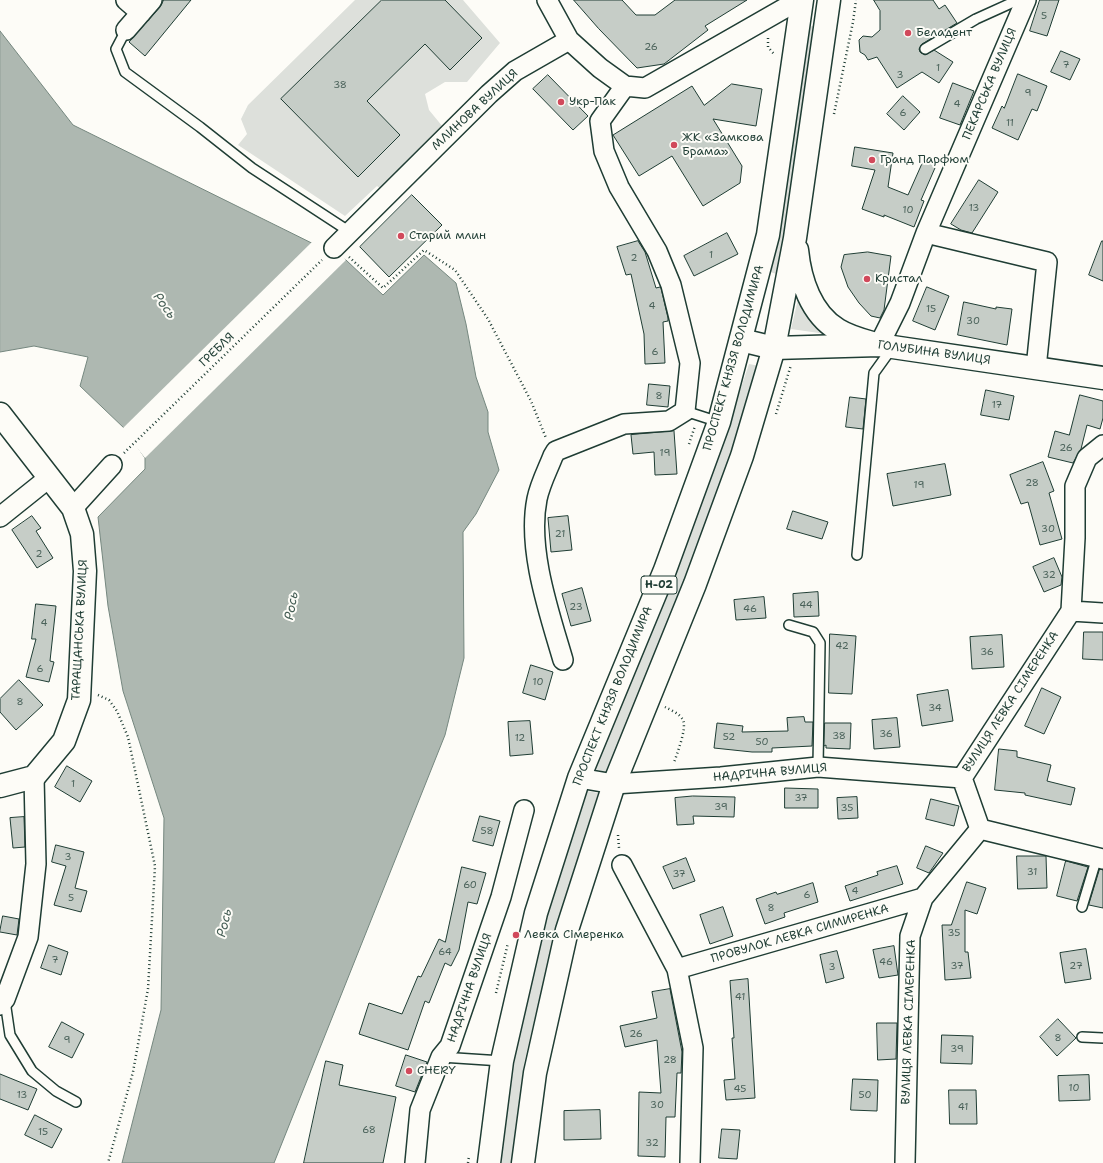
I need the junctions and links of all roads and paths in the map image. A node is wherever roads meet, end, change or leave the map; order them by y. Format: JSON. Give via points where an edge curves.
{"nodes":[{"id":1,"x":126,"y":0,"type":"edge"},
{"id":2,"x":547,"y":0,"type":"edge"},
{"id":3,"x":800,"y":0,"type":"edge"},
{"id":4,"x":829,"y":0,"type":"edge"},
{"id":5,"x":856,"y":0,"type":"edge"},
{"id":6,"x":1018,"y":0,"type":"edge"},
{"id":7,"x":1026,"y":0,"type":"edge"},
{"id":8,"x":147,"y":6,"type":"edge"},
{"id":9,"x":126,"y":30,"type":"joint"},
{"id":10,"x":569,"y":40,"type":"junction"},
{"id":11,"x":925,"y":49,"type":"dead end"},
{"id":12,"x":840,"y":83,"type":"dead end"},
{"id":13,"x":625,"y":86,"type":"junction"},
{"id":14,"x":350,"y":232,"type":"junction"},
{"id":15,"x":926,"y":232,"type":"junction"},
{"id":16,"x":795,"y":238,"type":"junction"},
{"id":17,"x":334,"y":248,"type":"junction"},
{"id":18,"x":741,"y":340,"type":"junction"},
{"id":19,"x":886,"y":346,"type":"junction"},
{"id":20,"x":774,"y":348,"type":"junction"},
{"id":21,"x":1036,"y":368,"type":"junction"},
{"id":22,"x":1103,"y":378,"type":"edge"},
{"id":23,"x":685,"y":411,"type":"junction"},
{"id":24,"x":0,"y":414,"type":"edge"},
{"id":25,"x":719,"y":422,"type":"junction"},
{"id":26,"x":1103,"y":444,"type":"edge"},
{"id":27,"x":556,"y":451,"type":"junction"},
{"id":28,"x":112,"y":465,"type":"joint"},
{"id":29,"x":50,"y":477,"type":"junction"},
{"id":30,"x":73,"y":508,"type":"junction"},
{"id":31,"x":0,"y":517,"type":"edge"},
{"id":32,"x":857,"y":555,"type":"dead end"},
{"id":33,"x":1071,"y":611,"type":"junction"},
{"id":34,"x":1103,"y":613,"type":"edge"},
{"id":35,"x":789,"y":625,"type":"dead end"},
{"id":36,"x":563,"y":660,"type":"dead end"},
{"id":37,"x":80,"y":687,"type":"junction"},
{"id":38,"x":663,"y":706,"type":"dead end"},
{"id":39,"x":818,"y":767,"type":"junction"},
{"id":40,"x":34,"y":777,"type":"junction"},
{"id":41,"x":579,"y":778,"type":"junction"},
{"id":42,"x":962,"y":778,"type":"junction"},
{"id":43,"x":670,"y":780,"type":"junction"},
{"id":44,"x":614,"y":784,"type":"junction"},
{"id":45,"x":0,"y":786,"type":"edge"},
{"id":46,"x":524,"y":810,"type":"dead end"},
{"id":47,"x":980,"y":829,"type":"junction"},
{"id":48,"x":1100,"y":858,"type":"edge"},
{"id":49,"x":622,"y":864,"type":"dead end"},
{"id":50,"x":923,"y":898,"type":"junction"},
{"id":51,"x":1082,"y":907,"type":"dead end"},
{"id":52,"x":677,"y":969,"type":"junction"},
{"id":53,"x":2,"y":1002,"type":"edge"},
{"id":54,"x":1082,"y":1037,"type":"dead end"},
{"id":55,"x":1103,"y":1038,"type":"edge"},
{"id":56,"x":441,"y":1057,"type":"junction"},
{"id":57,"x":502,"y":1061,"type":"junction"},
{"id":58,"x":76,"y":1102,"type":"dead end"},
{"id":59,"x":108,"y":1163,"type":"edge"},
{"id":60,"x":415,"y":1163,"type":"edge"},
{"id":61,"x":489,"y":1163,"type":"edge"},
{"id":62,"x":523,"y":1163,"type":"edge"},
{"id":63,"x":690,"y":1163,"type":"edge"},
{"id":64,"x":905,"y":1163,"type":"edge"}],
"edges":[{"from":1,"to":8,"type":"street"},
{"from":2,"to":10,"type":"street"},
{"from":3,"to":13,"type":"street","via":[[645,88]]},
{"from":3,"to":18,"type":"main road","name":"ПРОСПЕКТ КНЯЗЯ ВОЛОДИМИРА","number":"Н-02","via":[[768,235]]},
{"from":4,"to":16,"type":"main road","number":"Н-02"},
{"from":5,"to":12,"type":"path"},
{"from":6,"to":11,"type":"lane","via":[[976,19]]},
{"from":7,"to":15,"type":"street","name":"ПЕКАРСЬКА ВУЛИЦЯ"},
{"from":8,"to":9,"type":"street"},
{"from":9,"to":14,"type":"lane","via":[[116,49],[124,72],[252,168]]},
{"from":10,"to":13,"type":"street"},
{"from":10,"to":14,"type":"street","name":"МЛИНОВА ВУЛИЦЯ","via":[[515,71]]},
{"from":13,"to":23,"type":"street","via":[[600,121],[604,151],[619,187],[657,251],[671,285],[690,363]]},
{"from":14,"to":17,"type":"street","name":"МЛИНОВА ВУЛИЦЯ"},
{"from":15,"to":19,"type":"street","name":"ПЕКАРСЬКА ВУЛИЦЯ"},
{"from":15,"to":21,"type":"street","via":[[1047,262]]},
{"from":16,"to":19,"type":"main road","via":[[799,267],[807,293],[820,314],[838,330],[858,339]]},
{"from":16,"to":20,"type":"main road","number":"Н-02"},
{"from":17,"to":27,"type":"path","via":[[347,255],[383,288],[424,250],[455,270],[488,319],[531,401],[543,434]]},
{"from":17,"to":28,"type":"path","name":"ГРЕБЛЯ"},
{"from":18,"to":20,"type":"main road","name":"ГОЛУБИНА ВУЛИЦЯ"},
{"from":18,"to":25,"type":"main road","name":"ПРОСПЕКТ КНЯЗЯ ВОЛОДИМИРА","number":"Н-02"},
{"from":19,"to":20,"type":"main road","name":"ГОЛУБИНА ВУЛИЦЯ"},
{"from":19,"to":21,"type":"main road","name":"ГОЛУБИНА ВУЛИЦЯ"},
{"from":19,"to":32,"type":"lane","via":[[874,373]]},
{"from":20,"to":44,"type":"main road","number":"Н-02","via":[[742,456],[695,584]]},
{"from":21,"to":22,"type":"main road","name":"ГОЛУБИНА ВУЛИЦЯ"},
{"from":23,"to":25,"type":"lane"},
{"from":23,"to":27,"type":"street","via":[[669,421],[624,424]]},
{"from":24,"to":29,"type":"main road","name":"ТАРАЩАНСЬКА ВУЛИЦЯ"},
{"from":25,"to":41,"type":"main road","name":"ПРОСПЕКТ КНЯЗЯ ВОЛОДИМИРА","number":"Н-02","via":[[665,570]]},
{"from":26,"to":33,"type":"street","name":"ВУЛИЦЯ ЛЕВКА СІМЕРЕНКА","via":[[1087,458],[1074,486],[1075,538]]},
{"from":27,"to":36,"type":"street","via":[[537,498],[535,543],[546,600]]},
{"from":28,"to":30,"type":"street"},
{"from":29,"to":30,"type":"main road","name":"ТАРАЩАНСЬКА ВУЛИЦЯ"},
{"from":29,"to":31,"type":"street"},
{"from":30,"to":37,"type":"main road","name":"ТАРАЩАНСЬКА ВУЛИЦЯ","via":[[82,534],[85,572]]},
{"from":33,"to":34,"type":"street"},
{"from":33,"to":42,"type":"street","name":"ВУЛИЦЯ ЛЕВКА СІМЕРЕНКА"},
{"from":35,"to":39,"type":"lane","via":[[813,632],[820,643]]},
{"from":37,"to":40,"type":"main road","name":"ТАРАЩАНСЬКА ВУЛИЦЯ","via":[[79,700],[64,741]]},
{"from":37,"to":59,"type":"path","via":[[109,700],[128,737],[155,866],[148,989],[133,1072]]},
{"from":38,"to":43,"type":"path","via":[[683,720],[684,728]]},
{"from":39,"to":42,"type":"street","name":"НАДРІЧНА ВУЛИЦЯ"},
{"from":39,"to":43,"type":"street","name":"НАДРІЧНА ВУЛИЦЯ"},
{"from":40,"to":45,"type":"main road"},
{"from":40,"to":53,"type":"street","via":[[36,864],[28,937]]},
{"from":41,"to":44,"type":"street","name":"НАДРІЧНА ВУЛИЦЯ"},
{"from":41,"to":57,"type":"main road","name":"ПРОСПЕКТ КНЯЗЯ ВОЛОДИМИРА","number":"Н-02","via":[[536,913]]},
{"from":42,"to":47,"type":"street","name":"ВУЛИЦЯ ЛЕВКА СІМЕРЕНКА"},
{"from":43,"to":44,"type":"street","name":"НАДРІЧНА ВУЛИЦЯ"},
{"from":44,"to":62,"type":"main road","number":"Н-02","via":[[568,930],[535,1073]]},
{"from":46,"to":56,"type":"street","name":"НАДРІЧНА ВУЛИЦЯ","via":[[501,897],[450,1046]]},
{"from":47,"to":48,"type":"street"},
{"from":47,"to":50,"type":"street","name":"ВУЛИЦЯ ЛЕВКА СІМЕРЕНКА"},
{"from":48,"to":51,"type":"lane"},
{"from":49,"to":52,"type":"street"},
{"from":50,"to":52,"type":"street","name":"ПРОВУЛОК ЛЕВКА СИМИРЕНКА"},
{"from":50,"to":64,"type":"street","name":"ВУЛИЦЯ ЛЕВКА СІМЕРЕНКА","via":[[910,936]]},
{"from":52,"to":63,"type":"street","via":[[694,1048]]},
{"from":53,"to":58,"type":"lane","via":[[10,1035],[32,1071],[56,1091]]},
{"from":54,"to":55,"type":"lane"},
{"from":56,"to":57,"type":"lane"},
{"from":56,"to":60,"type":"street","name":"НАДРІЧНА ВУЛИЦЯ","via":[[420,1110]]},
{"from":57,"to":61,"type":"main road","name":"ПРОСПЕКТ КНЯЗЯ ВОЛОДИМИРА","number":"Н-02"}]}
